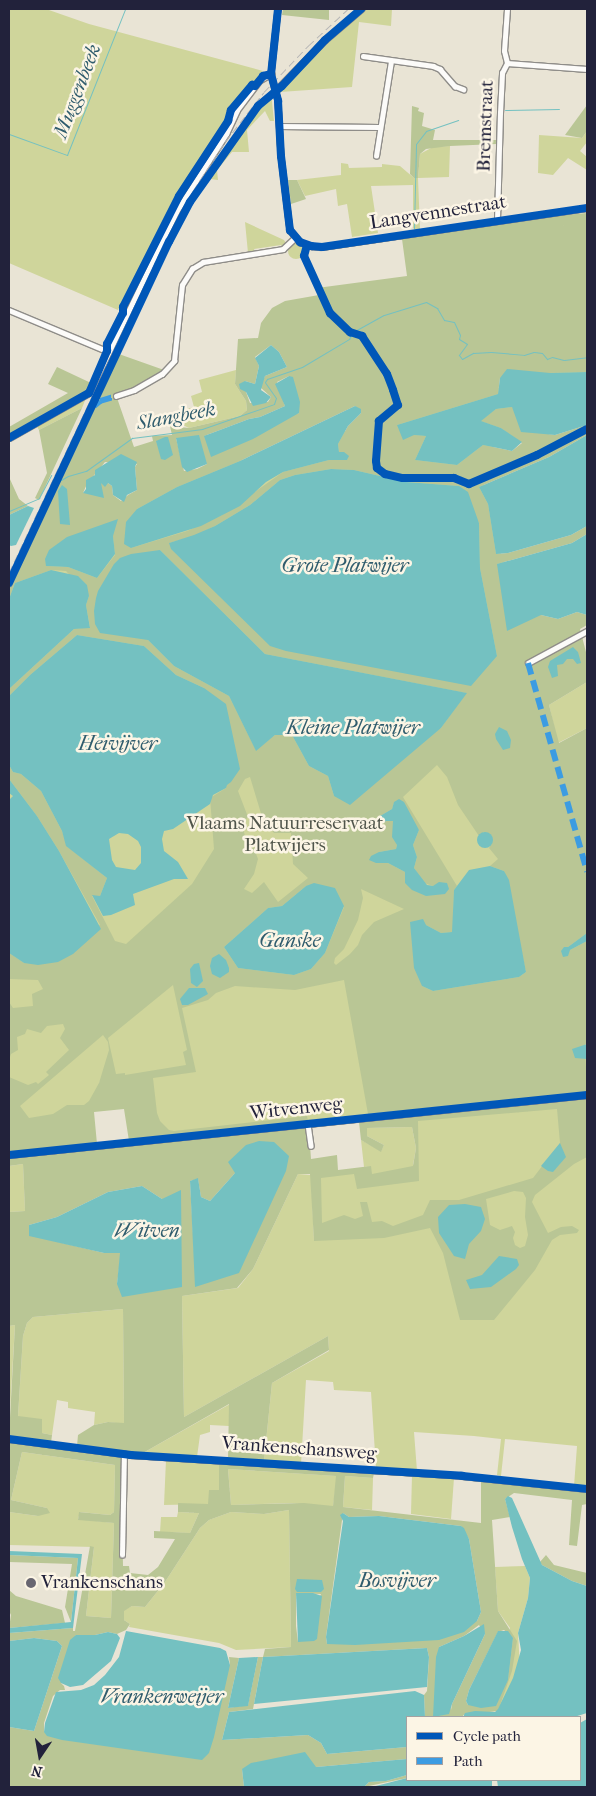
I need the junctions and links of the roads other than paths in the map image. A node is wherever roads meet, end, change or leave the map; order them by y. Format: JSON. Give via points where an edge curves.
{"nodes":[{"id":1,"x":278,"y":9,"type":"edge"},
{"id":2,"x":361,"y":9,"type":"edge"},
{"id":3,"x":507,"y":9,"type":"edge"},
{"id":4,"x":364,"y":56,"type":"dead end"},
{"id":5,"x":391,"y":61,"type":"junction"},
{"id":6,"x":507,"y":63,"type":"junction"},
{"id":7,"x":587,"y":69,"type":"edge"},
{"id":8,"x":271,"y":74,"type":"junction"},
{"id":9,"x":463,"y":89,"type":"dead end"},
{"id":10,"x":275,"y":91,"type":"junction"},
{"id":11,"x":279,"y":126,"type":"junction"},
{"id":12,"x":379,"y":127,"type":"junction"},
{"id":13,"x":376,"y":156,"type":"dead end"},
{"id":14,"x":587,"y":208,"type":"edge"},
{"id":15,"x":497,"y":220,"type":"junction"},
{"id":16,"x":295,"y":238,"type":"junction"},
{"id":17,"x":9,"y":310,"type":"edge"},
{"id":18,"x":108,"y":351,"type":"junction"},
{"id":19,"x":116,"y":396,"type":"dead end"},
{"id":20,"x":9,"y":438,"type":"edge"},
{"id":21,"x":587,"y":631,"type":"edge"},
{"id":22,"x":528,"y":663,"type":"dead end"},
{"id":23,"x":587,"y":1095,"type":"edge"},
{"id":24,"x":308,"y":1124,"type":"junction"},
{"id":25,"x":311,"y":1146,"type":"dead end"},
{"id":26,"x":9,"y":1154,"type":"edge"},
{"id":27,"x":9,"y":1439,"type":"edge"},
{"id":28,"x":124,"y":1454,"type":"junction"},
{"id":29,"x":587,"y":1489,"type":"edge"},
{"id":30,"x":122,"y":1554,"type":"dead end"}],
"edges":[{"from":1,"to":8,"type":"street"},
{"from":2,"to":10,"type":"street"},
{"from":3,"to":6,"type":"street","name":"Bremstraat","via":[[504,51]]},
{"from":4,"to":5,"type":"street"},
{"from":5,"to":9,"type":"street","via":[[436,67],[455,86]]},
{"from":5,"to":12,"type":"street"},
{"from":6,"to":7,"type":"street","name":"Bremstraat"},
{"from":6,"to":15,"type":"street","name":"Bremstraat","via":[[502,73]]},
{"from":8,"to":10,"type":"street"},
{"from":8,"to":18,"type":"street","via":[[260,80],[237,110],[226,134],[192,184]]},
{"from":10,"to":11,"type":"street"},
{"from":11,"to":12,"type":"street"},
{"from":11,"to":16,"type":"street","via":[[288,223]]},
{"from":12,"to":13,"type":"street"},
{"from":14,"to":15,"type":"street","name":"Langvennestraat"},
{"from":15,"to":16,"type":"street","name":"Langvennestraat","via":[[322,247],[311,246]]},
{"from":16,"to":19,"type":"street","via":[[283,249],[204,262],[192,269],[182,285],[174,361],[162,374]]},
{"from":17,"to":18,"type":"street"},
{"from":18,"to":20,"type":"street","via":[[89,393]]},
{"from":21,"to":22,"type":"street"},
{"from":23,"to":24,"type":"street","name":"Witvenweg"},
{"from":24,"to":25,"type":"street"},
{"from":24,"to":26,"type":"street","name":"Witvenweg"},
{"from":27,"to":28,"type":"street","name":"Vrankenschansweg"},
{"from":28,"to":29,"type":"street","name":"Vrankenschansweg","via":[[462,1476]]},
{"from":28,"to":30,"type":"street"}]}
